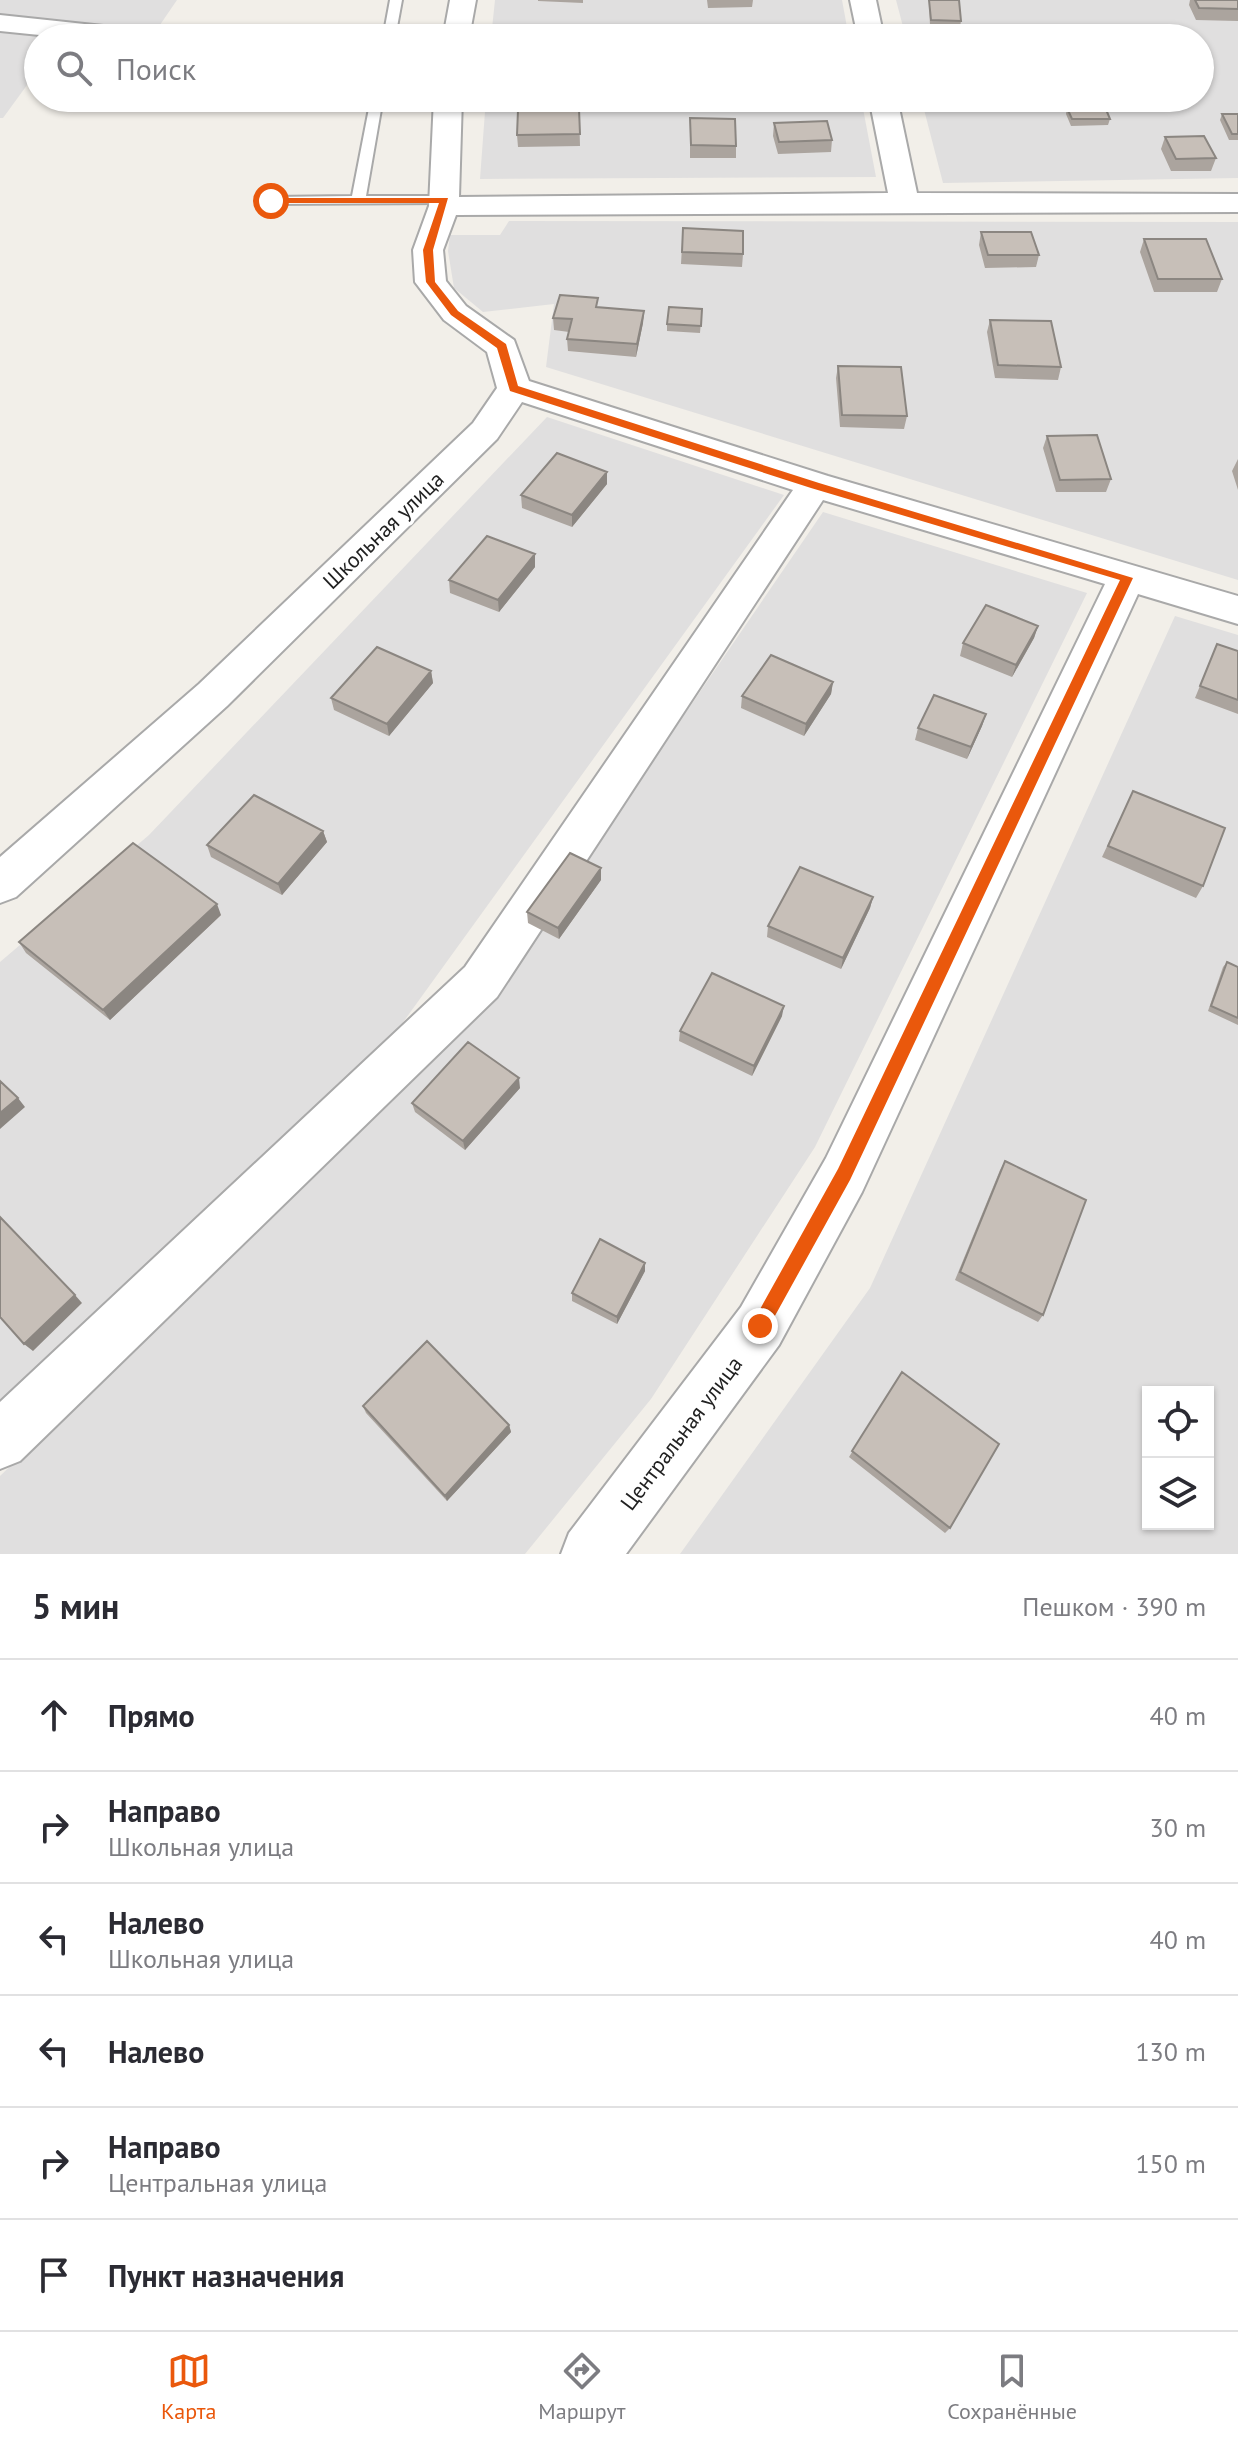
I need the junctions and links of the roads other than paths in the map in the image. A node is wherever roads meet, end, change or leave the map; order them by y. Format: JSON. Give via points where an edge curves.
{"nodes":[{"id":1,"x":396,"y":0,"type":"edge"},
{"id":2,"x":463,"y":0,"type":"edge"},
{"id":3,"x":863,"y":0,"type":"edge"},
{"id":4,"x":0,"y":23,"type":"edge"},
{"id":5,"x":392,"y":24,"type":"edge"},
{"id":6,"x":459,"y":24,"type":"edge"},
{"id":7,"x":868,"y":24,"type":"edge"},
{"id":8,"x":24,"y":26,"type":"edge"},
{"id":9,"x":374,"y":112,"type":"edge"},
{"id":10,"x":447,"y":112,"type":"edge"},
{"id":11,"x":886,"y":112,"type":"edge"},
{"id":12,"x":358,"y":200,"type":"junction"},
{"id":13,"x":271,"y":201,"type":"dead end"},
{"id":14,"x":904,"y":202,"type":"junction"},
{"id":15,"x":444,"y":203,"type":"junction"},
{"id":16,"x":1238,"y":203,"type":"edge"},
{"id":17,"x":514,"y":388,"type":"junction"},
{"id":18,"x":815,"y":485,"type":"junction"},
{"id":19,"x":1127,"y":578,"type":"junction"},
{"id":20,"x":1238,"y":610,"type":"edge"},
{"id":21,"x":0,"y":884,"type":"edge"},
{"id":22,"x":0,"y":1441,"type":"edge"},
{"id":23,"x":590,"y":1554,"type":"edge"}],
"edges":[{"from":1,"to":5,"type":"lane"},
{"from":2,"to":6,"type":"street"},
{"from":3,"to":7,"type":"street"},
{"from":4,"to":8,"type":"street"},
{"from":9,"to":12,"type":"lane"},
{"from":10,"to":15,"type":"street"},
{"from":11,"to":14,"type":"street"},
{"from":12,"to":13,"type":"lane"},
{"from":12,"to":15,"type":"lane"},
{"from":14,"to":15,"type":"street"},
{"from":14,"to":16,"type":"street"},
{"from":15,"to":17,"type":"street","via":[[428,250],[431,282],[455,313],[502,347]]},
{"from":17,"to":18,"type":"street"},
{"from":17,"to":21,"type":"street","name":"Школьная улица","via":[[485,431],[213,695]]},
{"from":18,"to":19,"type":"street"},
{"from":18,"to":22,"type":"street","via":[[481,982]]},
{"from":19,"to":20,"type":"street"},
{"from":19,"to":23,"type":"street","name":"Центральная улица","via":[[844,1175],[760,1326]]}]}
